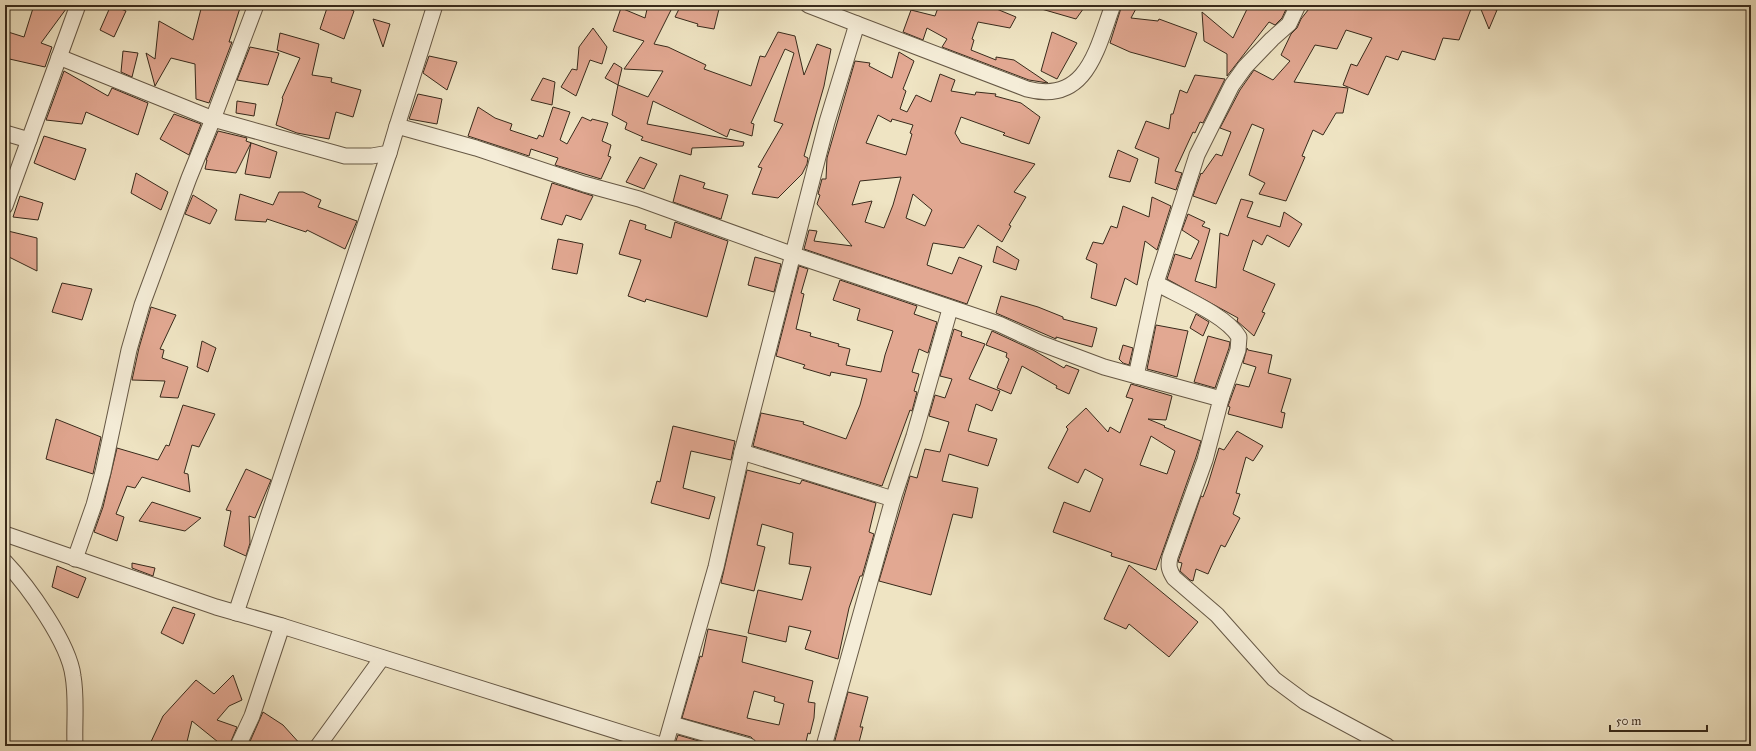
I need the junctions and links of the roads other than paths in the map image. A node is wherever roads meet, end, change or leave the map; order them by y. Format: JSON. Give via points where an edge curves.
{"nodes":[{"id":1,"x":78,"y":5,"type":"edge"},
{"id":2,"x":256,"y":5,"type":"edge"},
{"id":3,"x":435,"y":5,"type":"edge"},
{"id":4,"x":808,"y":5,"type":"edge"},
{"id":5,"x":1113,"y":5,"type":"edge"},
{"id":6,"x":1298,"y":5,"type":"edge"},
{"id":7,"x":857,"y":24,"type":"junction"},
{"id":8,"x":59,"y":57,"type":"junction"},
{"id":9,"x":213,"y":119,"type":"junction"},
{"id":10,"x":397,"y":126,"type":"junction"},
{"id":11,"x":5,"y":133,"type":"edge"},
{"id":12,"x":29,"y":140,"type":"junction"},
{"id":13,"x":389,"y":153,"type":"junction"},
{"id":14,"x":6,"y":198,"type":"edge"},
{"id":15,"x":794,"y":255,"type":"junction"},
{"id":16,"x":1156,"y":283,"type":"junction"},
{"id":17,"x":950,"y":309,"type":"junction"},
{"id":18,"x":1132,"y":375,"type":"junction"},
{"id":19,"x":1221,"y":400,"type":"junction"},
{"id":20,"x":742,"y":452,"type":"junction"},
{"id":21,"x":893,"y":500,"type":"junction"},
{"id":22,"x":5,"y":534,"type":"edge"},
{"id":23,"x":75,"y":559,"type":"junction"},
{"id":24,"x":5,"y":562,"type":"edge"},
{"id":25,"x":236,"y":613,"type":"junction"},
{"id":26,"x":282,"y":626,"type":"junction"},
{"id":27,"x":382,"y":658,"type":"junction"},
{"id":28,"x":672,"y":724,"type":"junction"},
{"id":29,"x":75,"y":746,"type":"edge"},
{"id":30,"x":238,"y":746,"type":"edge"},
{"id":31,"x":318,"y":746,"type":"edge"},
{"id":32,"x":664,"y":746,"type":"edge"},
{"id":33,"x":749,"y":746,"type":"edge"},
{"id":34,"x":824,"y":746,"type":"edge"},
{"id":35,"x":1387,"y":746,"type":"edge"}],
"edges":[{"from":1,"to":8,"type":"street"},
{"from":2,"to":9,"type":"street"},
{"from":3,"to":10,"type":"street"},
{"from":4,"to":7,"type":"street"},
{"from":5,"to":7,"type":"street","via":[[1094,57],[1081,78],[1054,91],[1040,92],[1027,89]]},
{"from":6,"to":16,"type":"street","via":[[1289,24],[1272,39],[1232,85],[1197,155]]},
{"from":7,"to":15,"type":"street","via":[[827,122]]},
{"from":8,"to":9,"type":"street"},
{"from":8,"to":12,"type":"street"},
{"from":9,"to":13,"type":"street","via":[[346,156]]},
{"from":9,"to":23,"type":"street","via":[[142,305],[129,350],[103,472]]},
{"from":10,"to":13,"type":"street"},
{"from":10,"to":15,"type":"street","via":[[639,199]]},
{"from":11,"to":12,"type":"street"},
{"from":12,"to":14,"type":"street"},
{"from":13,"to":25,"type":"street"},
{"from":15,"to":17,"type":"street"},
{"from":15,"to":20,"type":"street"},
{"from":16,"to":18,"type":"street"},
{"from":16,"to":19,"type":"street","via":[[1214,315],[1231,326],[1240,337]]},
{"from":17,"to":18,"type":"street","via":[[999,324],[1040,343]]},
{"from":17,"to":21,"type":"street"},
{"from":18,"to":19,"type":"street"},
{"from":19,"to":35,"type":"street","via":[[1205,460],[1170,557],[1170,572],[1217,614],[1274,679],[1305,702]]},
{"from":20,"to":21,"type":"street"},
{"from":20,"to":28,"type":"street","via":[[716,567]]},
{"from":21,"to":34,"type":"street"},
{"from":22,"to":23,"type":"street"},
{"from":23,"to":25,"type":"street"},
{"from":24,"to":29,"type":"street","via":[[53,627],[71,664],[74,677]]},
{"from":25,"to":26,"type":"street"},
{"from":26,"to":27,"type":"street"},
{"from":26,"to":30,"type":"street","via":[[252,716]]},
{"from":27,"to":31,"type":"street"},
{"from":27,"to":32,"type":"street"},
{"from":28,"to":32,"type":"street"},
{"from":28,"to":33,"type":"street"}]}
